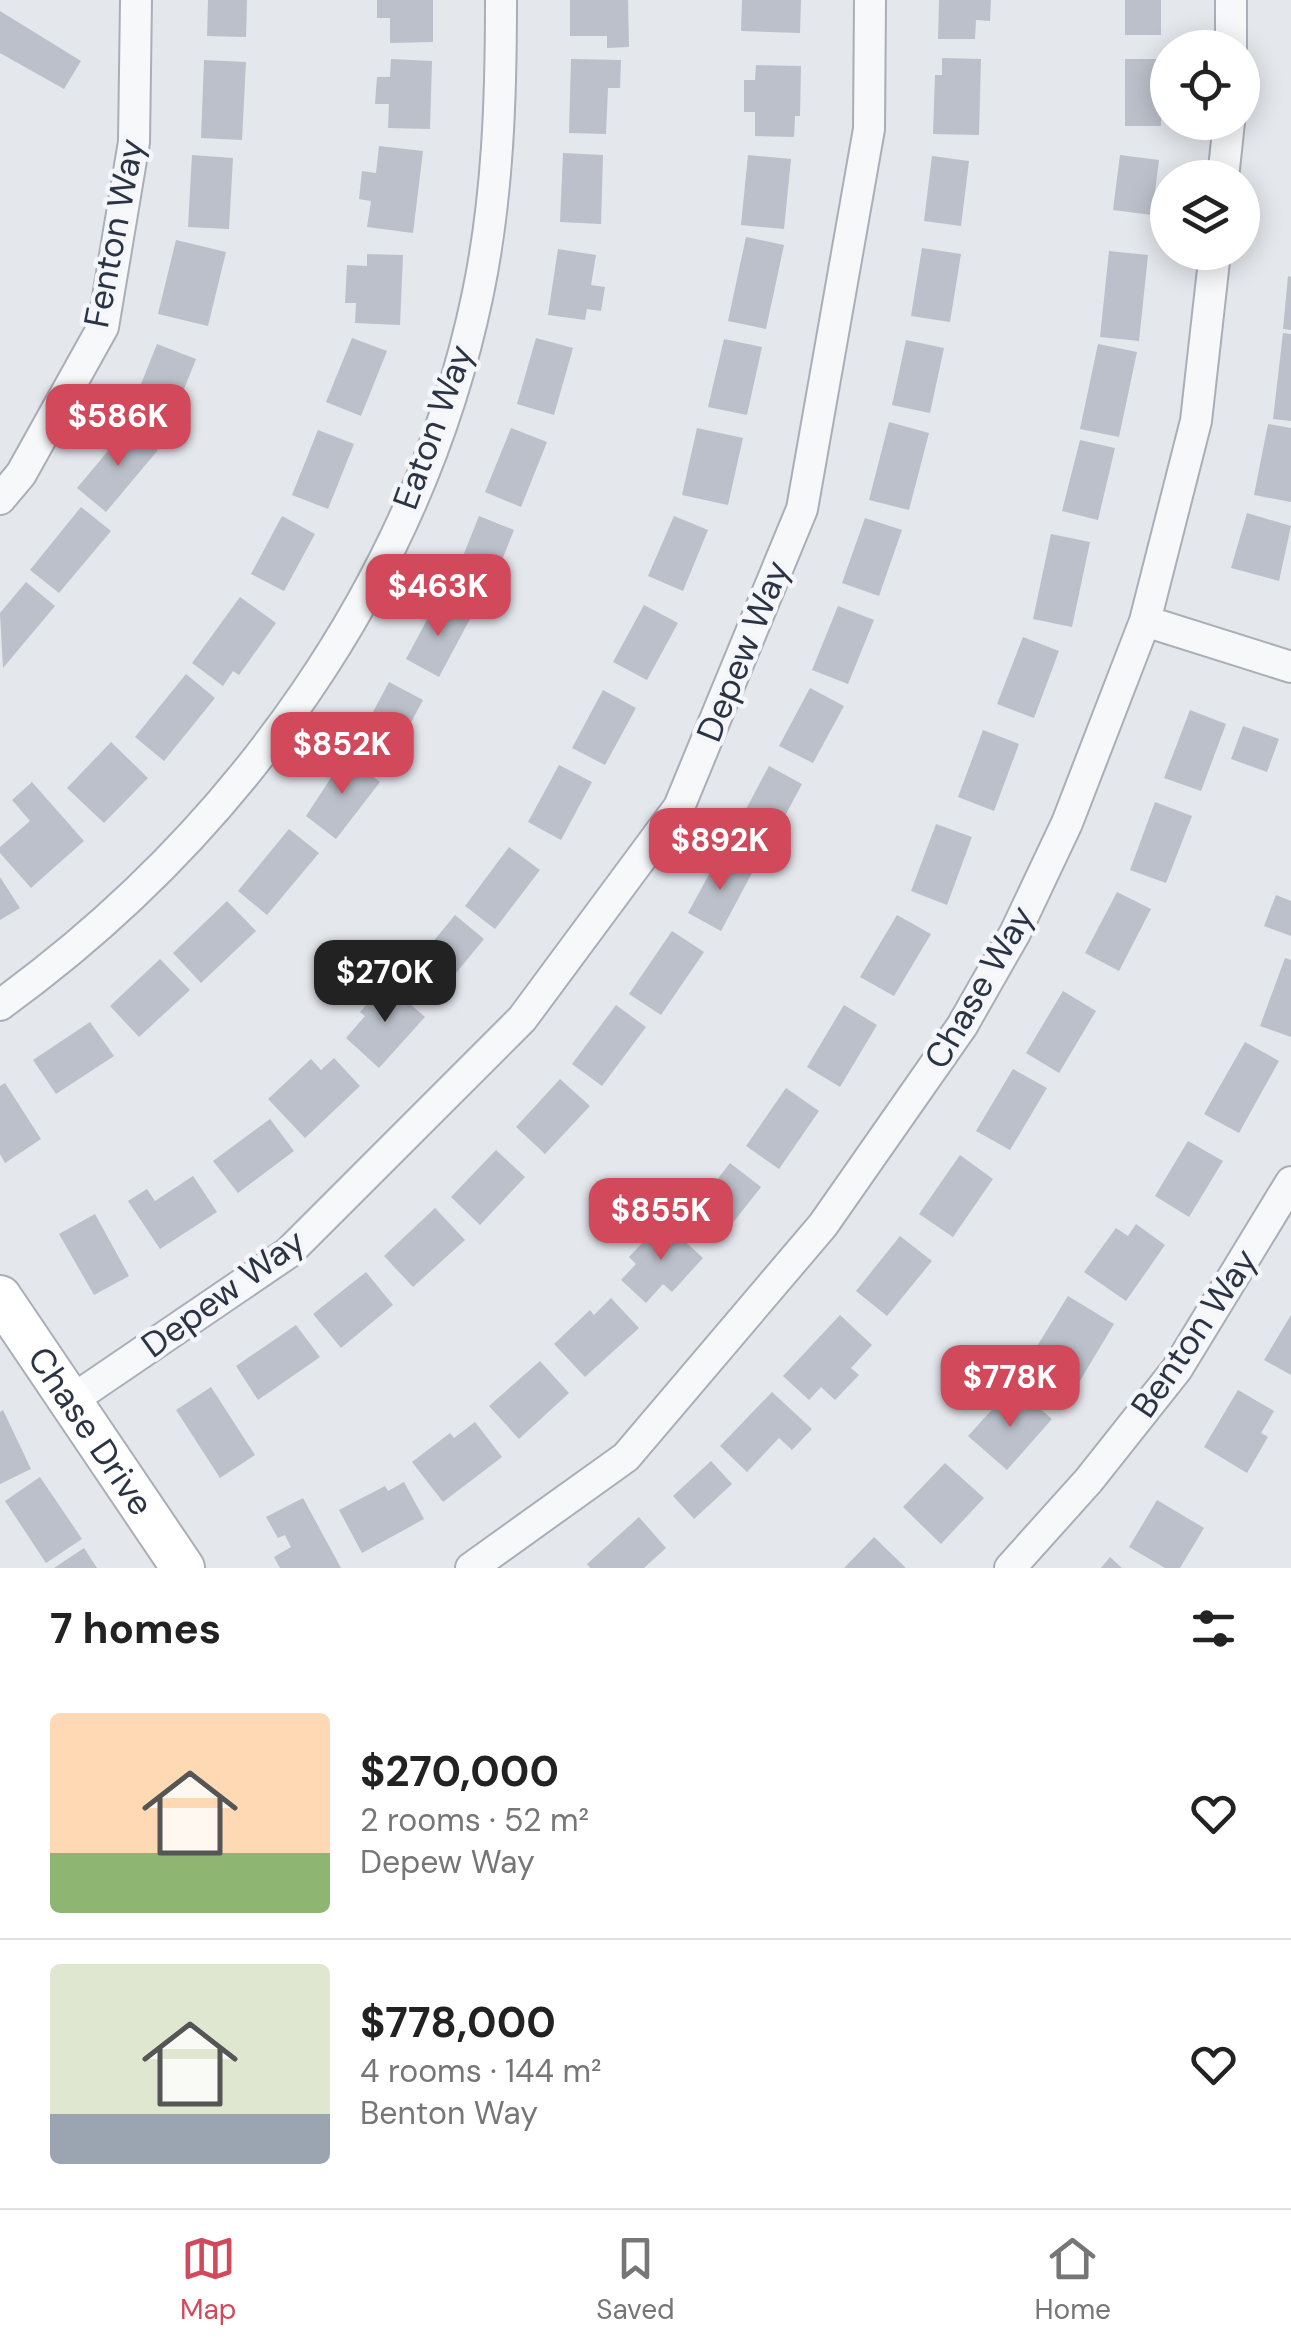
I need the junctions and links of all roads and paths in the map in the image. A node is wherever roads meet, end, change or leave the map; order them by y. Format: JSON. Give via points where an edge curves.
{"nodes":[{"id":1,"x":136,"y":0,"type":"edge"},
{"id":2,"x":502,"y":0,"type":"edge"},
{"id":3,"x":870,"y":0,"type":"edge"},
{"id":4,"x":1231,"y":0,"type":"edge"},
{"id":5,"x":1231,"y":30,"type":"edge"},
{"id":6,"x":1212,"y":270,"type":"edge"},
{"id":7,"x":0,"y":499,"type":"edge"},
{"id":8,"x":1145,"y":620,"type":"junction"},
{"id":9,"x":1291,"y":667,"type":"edge"},
{"id":10,"x":0,"y":1005,"type":"edge"},
{"id":11,"x":1291,"y":1182,"type":"edge"},
{"id":12,"x":0,"y":1297,"type":"edge"},
{"id":13,"x":69,"y":1402,"type":"junction"},
{"id":14,"x":183,"y":1568,"type":"edge"},
{"id":15,"x":471,"y":1568,"type":"edge"},
{"id":16,"x":1010,"y":1568,"type":"edge"}],
"edges":[{"from":1,"to":7,"type":"street","name":"Fenton Way","via":[[134,142],[102,327],[21,474]]},
{"from":2,"to":10,"type":"street","name":"Eaton Way","via":[[500,114],[478,295],[450,392],[381,562],[295,712],[216,812],[106,922]]},
{"from":3,"to":13,"type":"street","name":"Depew Way","via":[[868,129],[802,509],[679,807],[522,1019],[288,1252]]},
{"from":4,"to":5,"type":"street"},
{"from":6,"to":8,"type":"street","name":"Chase Way","via":[[1196,421]]},
{"from":8,"to":9,"type":"street"},
{"from":8,"to":15,"type":"street","name":"Chase Way","via":[[1067,824],[1015,932],[962,1026],[823,1225],[626,1457]]},
{"from":11,"to":16,"type":"street","name":"Benton Way","via":[[1176,1369]]},
{"from":12,"to":13,"type":"street","name":"Chase Drive"},
{"from":13,"to":14,"type":"street","name":"Chase Drive"}]}
